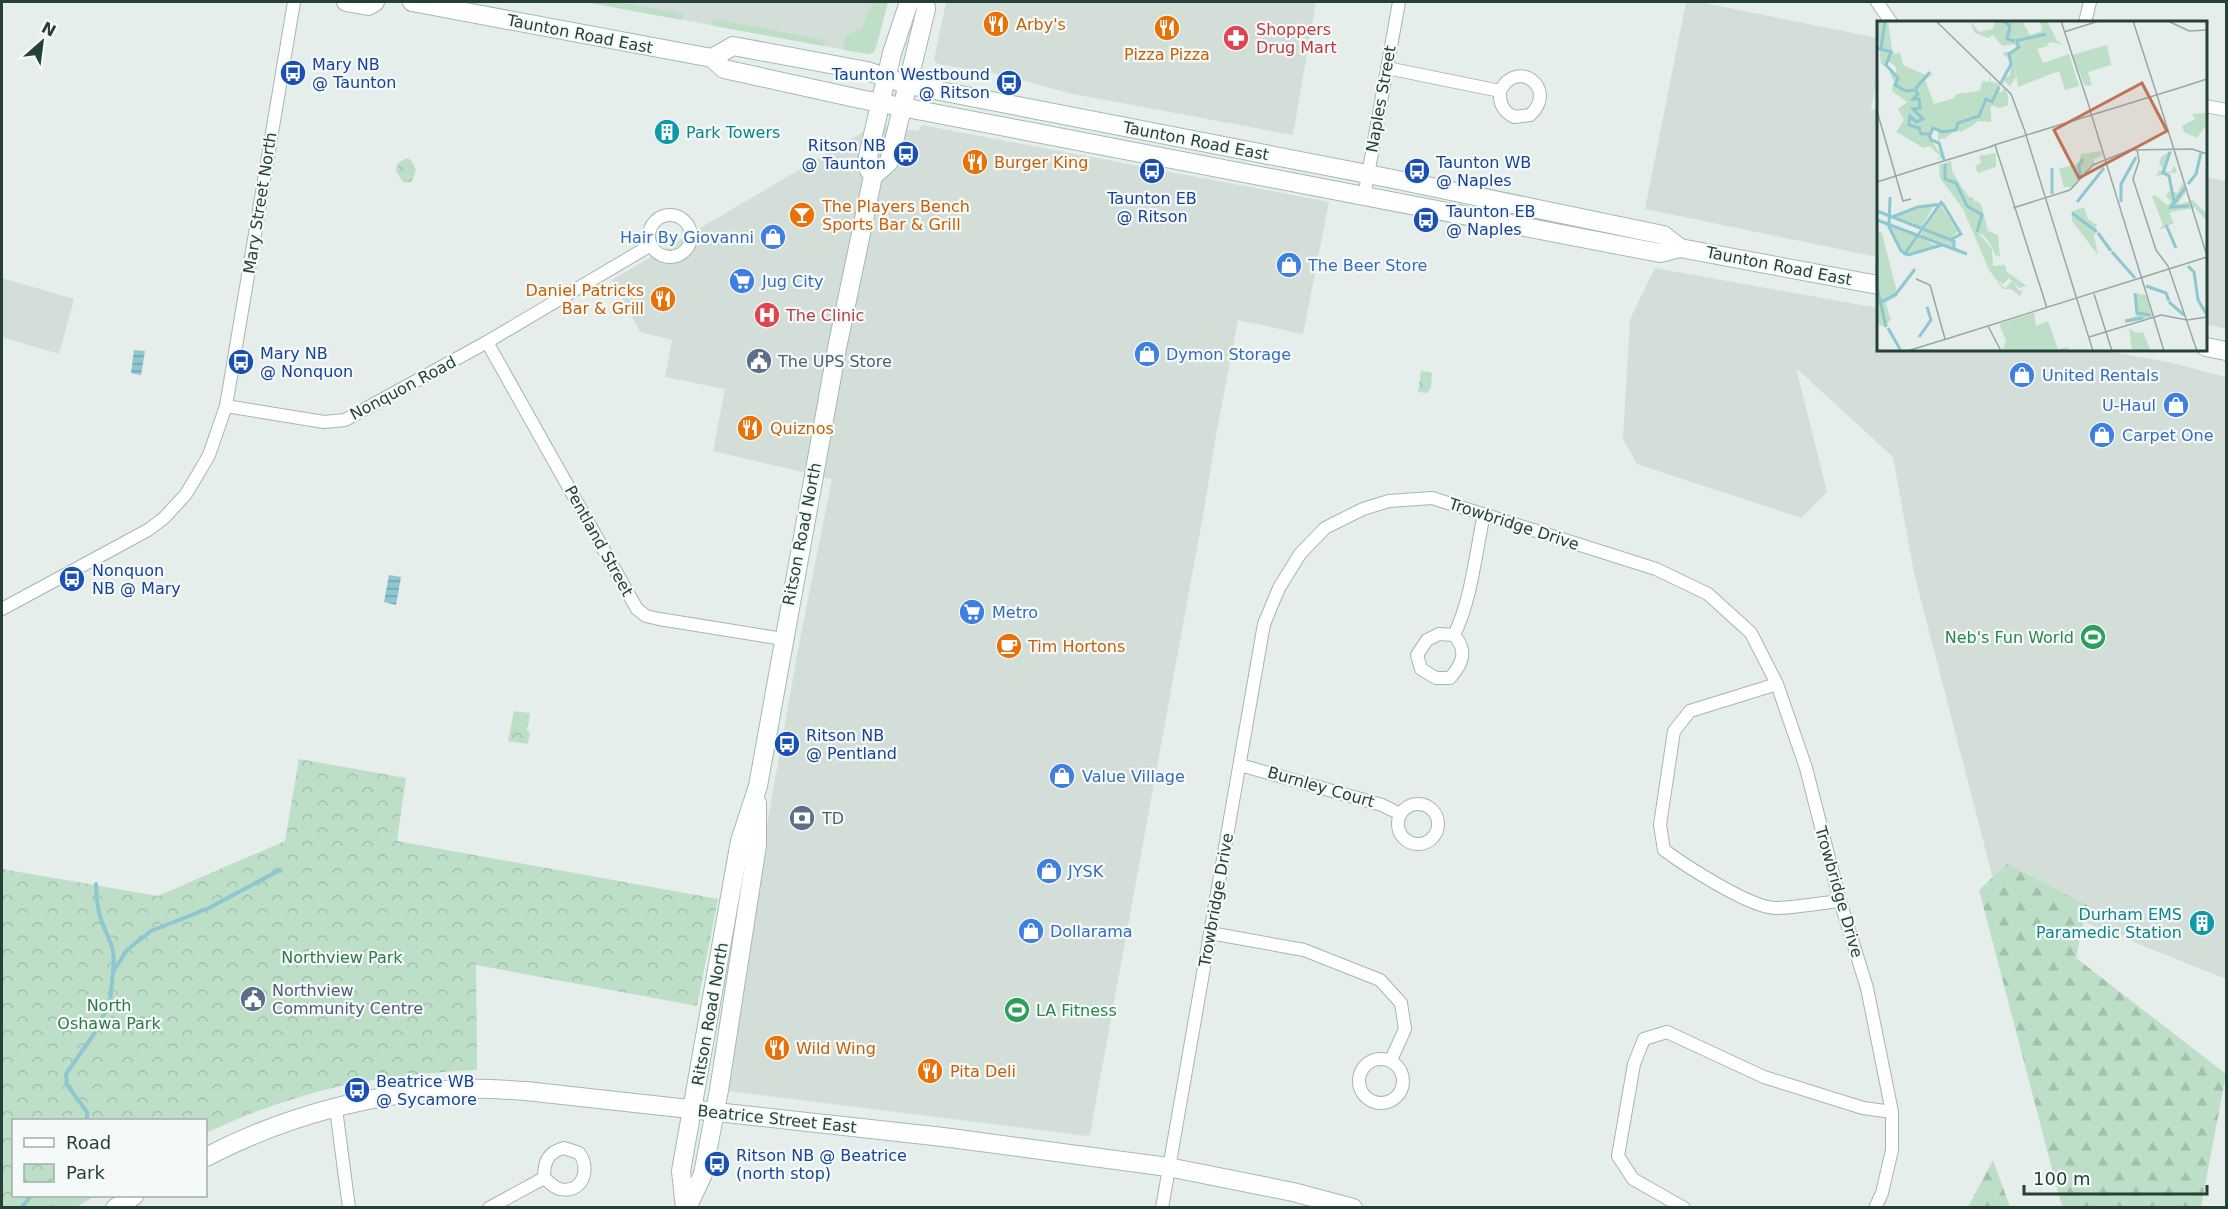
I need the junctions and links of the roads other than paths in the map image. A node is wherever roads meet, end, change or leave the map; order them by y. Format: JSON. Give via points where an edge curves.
{"nodes":[{"id":1,"x":294,"y":2,"type":"edge"},
{"id":2,"x":346,"y":2,"type":"edge"},
{"id":3,"x":375,"y":2,"type":"edge"},
{"id":4,"x":412,"y":2,"type":"edge"},
{"id":5,"x":909,"y":2,"type":"edge"},
{"id":6,"x":925,"y":2,"type":"edge"},
{"id":7,"x":1399,"y":2,"type":"edge"},
{"id":8,"x":1877,"y":2,"type":"edge"},
{"id":9,"x":2090,"y":2,"type":"edge"},
{"id":10,"x":1890,"y":21,"type":"edge"},
{"id":11,"x":2085,"y":21,"type":"edge"},
{"id":12,"x":712,"y":58,"type":"junction"},
{"id":13,"x":1387,"y":68,"type":"junction"},
{"id":14,"x":886,"y":78,"type":"junction"},
{"id":15,"x":909,"y":85,"type":"junction"},
{"id":16,"x":1500,"y":91,"type":"dead end"},
{"id":17,"x":880,"y":103,"type":"junction"},
{"id":18,"x":2207,"y":106,"type":"edge"},
{"id":19,"x":903,"y":107,"type":"junction"},
{"id":20,"x":2226,"y":110,"type":"edge"},
{"id":21,"x":1368,"y":175,"type":"junction"},
{"id":22,"x":873,"y":176,"type":"junction"},
{"id":23,"x":1364,"y":197,"type":"junction"},
{"id":24,"x":651,"y":245,"type":"dead end"},
{"id":25,"x":1680,"y":248,"type":"junction"},
{"id":26,"x":1877,"y":285,"type":"edge"},
{"id":27,"x":487,"y":342,"type":"junction"},
{"id":28,"x":2207,"y":347,"type":"edge"},
{"id":29,"x":2226,"y":351,"type":"edge"},
{"id":30,"x":226,"y":406,"type":"junction"},
{"id":31,"x":1484,"y":514,"type":"junction"},
{"id":32,"x":2,"y":609,"type":"edge"},
{"id":33,"x":1454,"y":635,"type":"dead end"},
{"id":34,"x":783,"y":639,"type":"junction"},
{"id":35,"x":1777,"y":684,"type":"junction"},
{"id":36,"x":1240,"y":765,"type":"junction"},
{"id":37,"x":758,"y":786,"type":"junction"},
{"id":38,"x":1400,"y":814,"type":"dead end"},
{"id":39,"x":1840,"y":901,"type":"junction"},
{"id":40,"x":1210,"y":933,"type":"junction"},
{"id":41,"x":1391,"y":1060,"type":"dead end"},
{"id":42,"x":336,"y":1109,"type":"junction"},
{"id":43,"x":692,"y":1110,"type":"junction"},
{"id":44,"x":1892,"y":1112,"type":"junction"},
{"id":45,"x":715,"y":1113,"type":"junction"},
{"id":46,"x":207,"y":1157,"type":"edge"},
{"id":47,"x":1168,"y":1167,"type":"junction"},
{"id":48,"x":544,"y":1178,"type":"dead end"},
{"id":49,"x":132,"y":1197,"type":"edge"},
{"id":50,"x":115,"y":1208,"type":"edge"},
{"id":51,"x":349,"y":1208,"type":"edge"},
{"id":52,"x":489,"y":1208,"type":"edge"},
{"id":53,"x":686,"y":1208,"type":"edge"},
{"id":54,"x":1162,"y":1208,"type":"edge"},
{"id":55,"x":1353,"y":1208,"type":"edge"},
{"id":56,"x":1684,"y":1208,"type":"edge"},
{"id":57,"x":1875,"y":1208,"type":"edge"}],
"edges":[{"from":1,"to":30,"type":"street","name":"Mary Street North"},
{"from":2,"to":3,"type":"main road","via":[[369,6]]},
{"from":4,"to":12,"type":"main road","name":"Taunton Road East"},
{"from":5,"to":14,"type":"main road","name":"Ritson Road North"},
{"from":6,"to":15,"type":"main road","name":"Ritson Road North"},
{"from":7,"to":13,"type":"street","name":"Naples Street"},
{"from":8,"to":10,"type":"street"},
{"from":9,"to":11,"type":"street"},
{"from":12,"to":14,"type":"main road","name":"Taunton Road East","via":[[733,46]]},
{"from":12,"to":17,"type":"main road","name":"Taunton Road East","via":[[724,69]]},
{"from":13,"to":16,"type":"street"},
{"from":13,"to":21,"type":"street","name":"Naples Street"},
{"from":14,"to":15,"type":"main road","name":"Taunton Road East"},
{"from":14,"to":17,"type":"main road","name":"Ritson Road North"},
{"from":15,"to":19,"type":"main road","name":"Ritson Road North"},
{"from":15,"to":21,"type":"main road","name":"Taunton Road East"},
{"from":17,"to":19,"type":"main road","name":"Taunton Road East"},
{"from":17,"to":22,"type":"main road","name":"Ritson Road North","via":[[866,165]]},
{"from":18,"to":20,"type":"street"},
{"from":19,"to":22,"type":"main road","name":"Ritson Road North","via":[[889,162]]},
{"from":19,"to":23,"type":"main road","name":"Taunton Road East"},
{"from":21,"to":23,"type":"street","name":"Naples Street"},
{"from":21,"to":25,"type":"main road","name":"Taunton Road East","via":[[1663,235]]},
{"from":22,"to":34,"type":"main road","name":"Ritson Road North"},
{"from":23,"to":25,"type":"main road","name":"Taunton Road East","via":[[1660,253]]},
{"from":24,"to":27,"type":"street","name":"Nonquon Road"},
{"from":25,"to":26,"type":"main road","name":"Taunton Road East"},
{"from":27,"to":30,"type":"street","name":"Nonquon Road","via":[[345,420],[324,422]]},
{"from":27,"to":34,"type":"street","name":"Pentland Street","via":[[637,609],[659,619]]},
{"from":28,"to":29,"type":"main road"},
{"from":30,"to":32,"type":"street","via":[[205,462],[186,494],[164,518]]},
{"from":31,"to":33,"type":"street","via":[[1463,613]]},
{"from":31,"to":35,"type":"street","name":"Trowbridge Drive","via":[[1656,569],[1708,594],[1751,633]]},
{"from":31,"to":36,"type":"street","name":"Trowbridge Drive","via":[[1432,498],[1389,501],[1325,528],[1300,554],[1284,579],[1264,624]]},
{"from":34,"to":37,"type":"main road","name":"Ritson Road North"},
{"from":35,"to":39,"type":"street","name":"Trowbridge Drive","via":[[1806,768]]},
{"from":35,"to":39,"type":"street","via":[[1690,711],[1674,731],[1660,825],[1664,850],[1686,867],[1773,908]]},
{"from":36,"to":38,"type":"street","name":"Burnley Court","via":[[1382,805]]},
{"from":36,"to":40,"type":"street","name":"Trowbridge Drive"},
{"from":37,"to":43,"type":"main road","name":"Ritson Road North","via":[[740,841]]},
{"from":37,"to":45,"type":"main road","name":"Ritson Road North","via":[[757,845]]},
{"from":39,"to":44,"type":"street","name":"Trowbridge Drive","via":[[1867,988]]},
{"from":40,"to":41,"type":"street","via":[[1304,950],[1380,980],[1401,1003],[1405,1029]]},
{"from":40,"to":47,"type":"street","name":"Trowbridge Drive"},
{"from":42,"to":43,"type":"main road","name":"Beatrice Street East","via":[[382,1097],[466,1089],[552,1093]]},
{"from":42,"to":46,"type":"main road","name":"Beatrice Street East","via":[[273,1127]]},
{"from":42,"to":51,"type":"street"},
{"from":43,"to":45,"type":"main road","name":"Beatrice Street East"},
{"from":43,"to":53,"type":"main road","name":"Ritson Road North","via":[[681,1171]]},
{"from":44,"to":56,"type":"street","via":[[1863,1108],[1764,1077],[1667,1032],[1644,1039],[1634,1064],[1618,1156],[1633,1179]]},
{"from":44,"to":57,"type":"street","name":"Trowbridge Drive","via":[[1892,1150]]},
{"from":45,"to":47,"type":"main road","name":"Beatrice Street East","via":[[943,1137]]},
{"from":45,"to":53,"type":"main road","name":"Ritson Road North","via":[[703,1174]]},
{"from":47,"to":54,"type":"street","name":"Trowbridge Drive"},
{"from":47,"to":55,"type":"main road","name":"Beatrice Street East"},
{"from":48,"to":52,"type":"street"},
{"from":49,"to":50,"type":"main road"}]}
